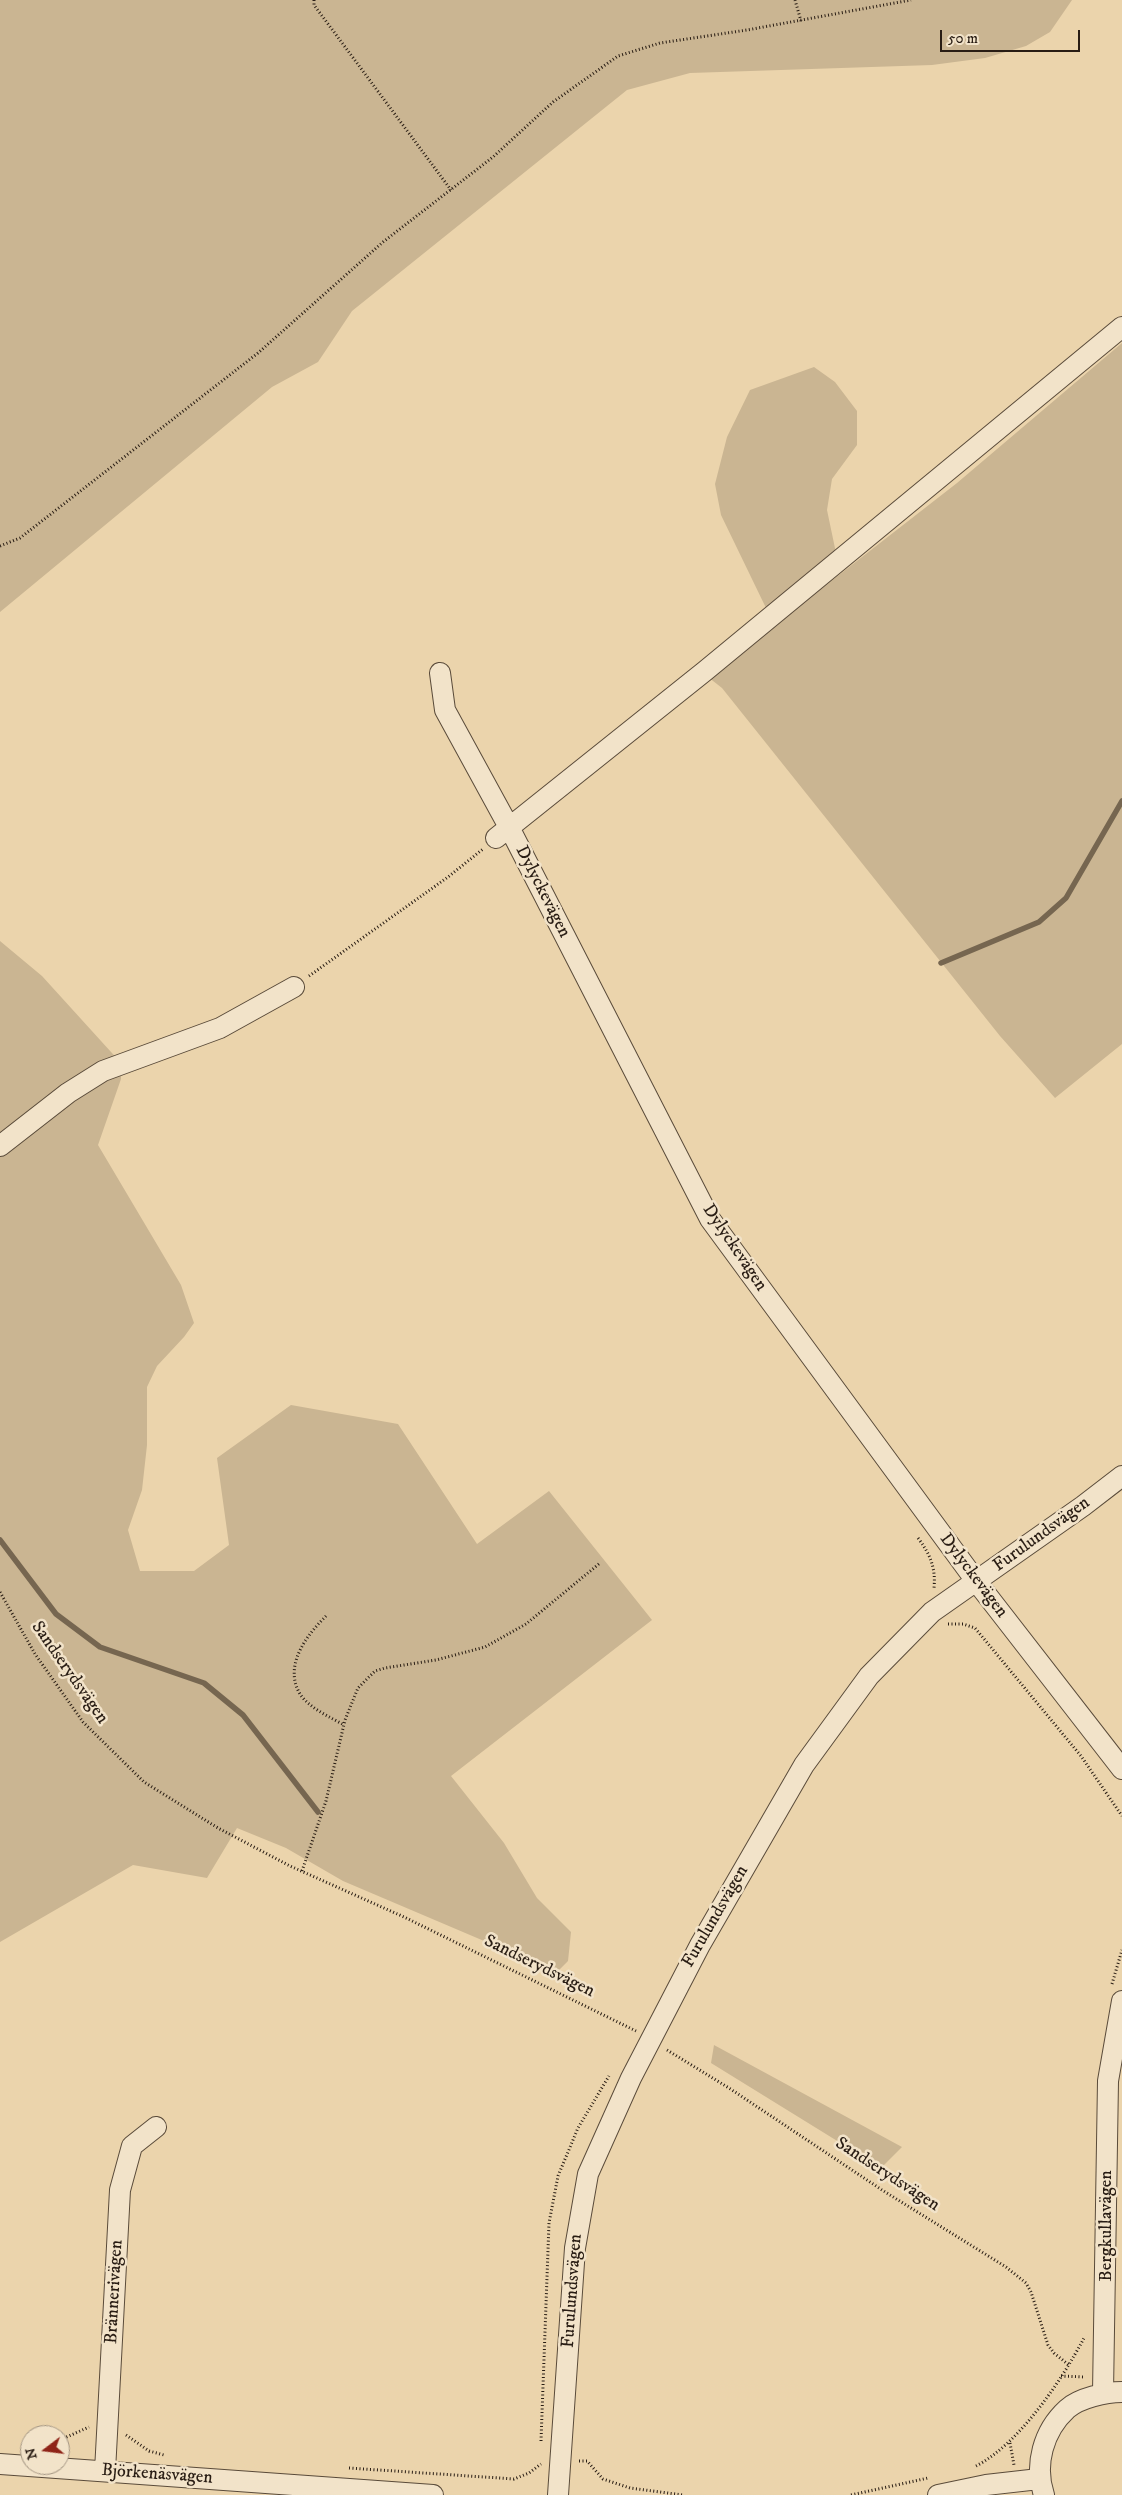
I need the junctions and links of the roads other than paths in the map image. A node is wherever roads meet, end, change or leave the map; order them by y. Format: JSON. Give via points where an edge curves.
{"nodes":[{"id":1,"x":1122,"y":328,"type":"edge"},
{"id":2,"x":440,"y":673,"type":"dead end"},
{"id":3,"x":503,"y":833,"type":"junction"},
{"id":4,"x":294,"y":987,"type":"road end"},
{"id":5,"x":0,"y":1146,"type":"edge"},
{"id":6,"x":1122,"y":1476,"type":"edge"},
{"id":7,"x":976,"y":1582,"type":"junction"},
{"id":8,"x":1122,"y":1769,"type":"edge"},
{"id":9,"x":1122,"y":2001,"type":"edge"},
{"id":10,"x":156,"y":2127,"type":"dead end"},
{"id":11,"x":1113,"y":2392,"type":"edge"},
{"id":12,"x":0,"y":2464,"type":"edge"},
{"id":13,"x":105,"y":2471,"type":"junction"},
{"id":14,"x":935,"y":2486,"type":"edge"},
{"id":15,"x":1041,"y":2487,"type":"edge"},
{"id":16,"x":433,"y":2495,"type":"edge"},
{"id":17,"x":558,"y":2495,"type":"edge"}],
"edges":[{"from":1,"to":3,"type":"street","via":[[706,671]]},
{"from":2,"to":3,"type":"street","name":"Dylyckevägen","via":[[445,710]]},
{"from":3,"to":7,"type":"street","name":"Dylyckevägen","via":[[710,1219]]},
{"from":4,"to":5,"type":"street","via":[[220,1028],[104,1071]]},
{"from":6,"to":7,"type":"street","name":"Furulundsvägen"},
{"from":7,"to":8,"type":"street","name":"Dylyckevägen"},
{"from":7,"to":17,"type":"street","name":"Furulundsvägen","via":[[932,1612],[869,1676],[804,1765],[700,1945],[640,2033],[588,2174],[575,2248]]},
{"from":9,"to":11,"type":"street","name":"Bergkullavägen","via":[[1108,2081]]},
{"from":10,"to":13,"type":"street","name":"Brännerivägen","via":[[132,2146],[120,2190]]},
{"from":11,"to":15,"type":"street","via":[[1068,2408],[1044,2440]]},
{"from":12,"to":13,"type":"street","name":"Björkenäsvägen"},
{"from":13,"to":16,"type":"street","name":"Björkenäsvägen"},
{"from":14,"to":15,"type":"street"}]}
